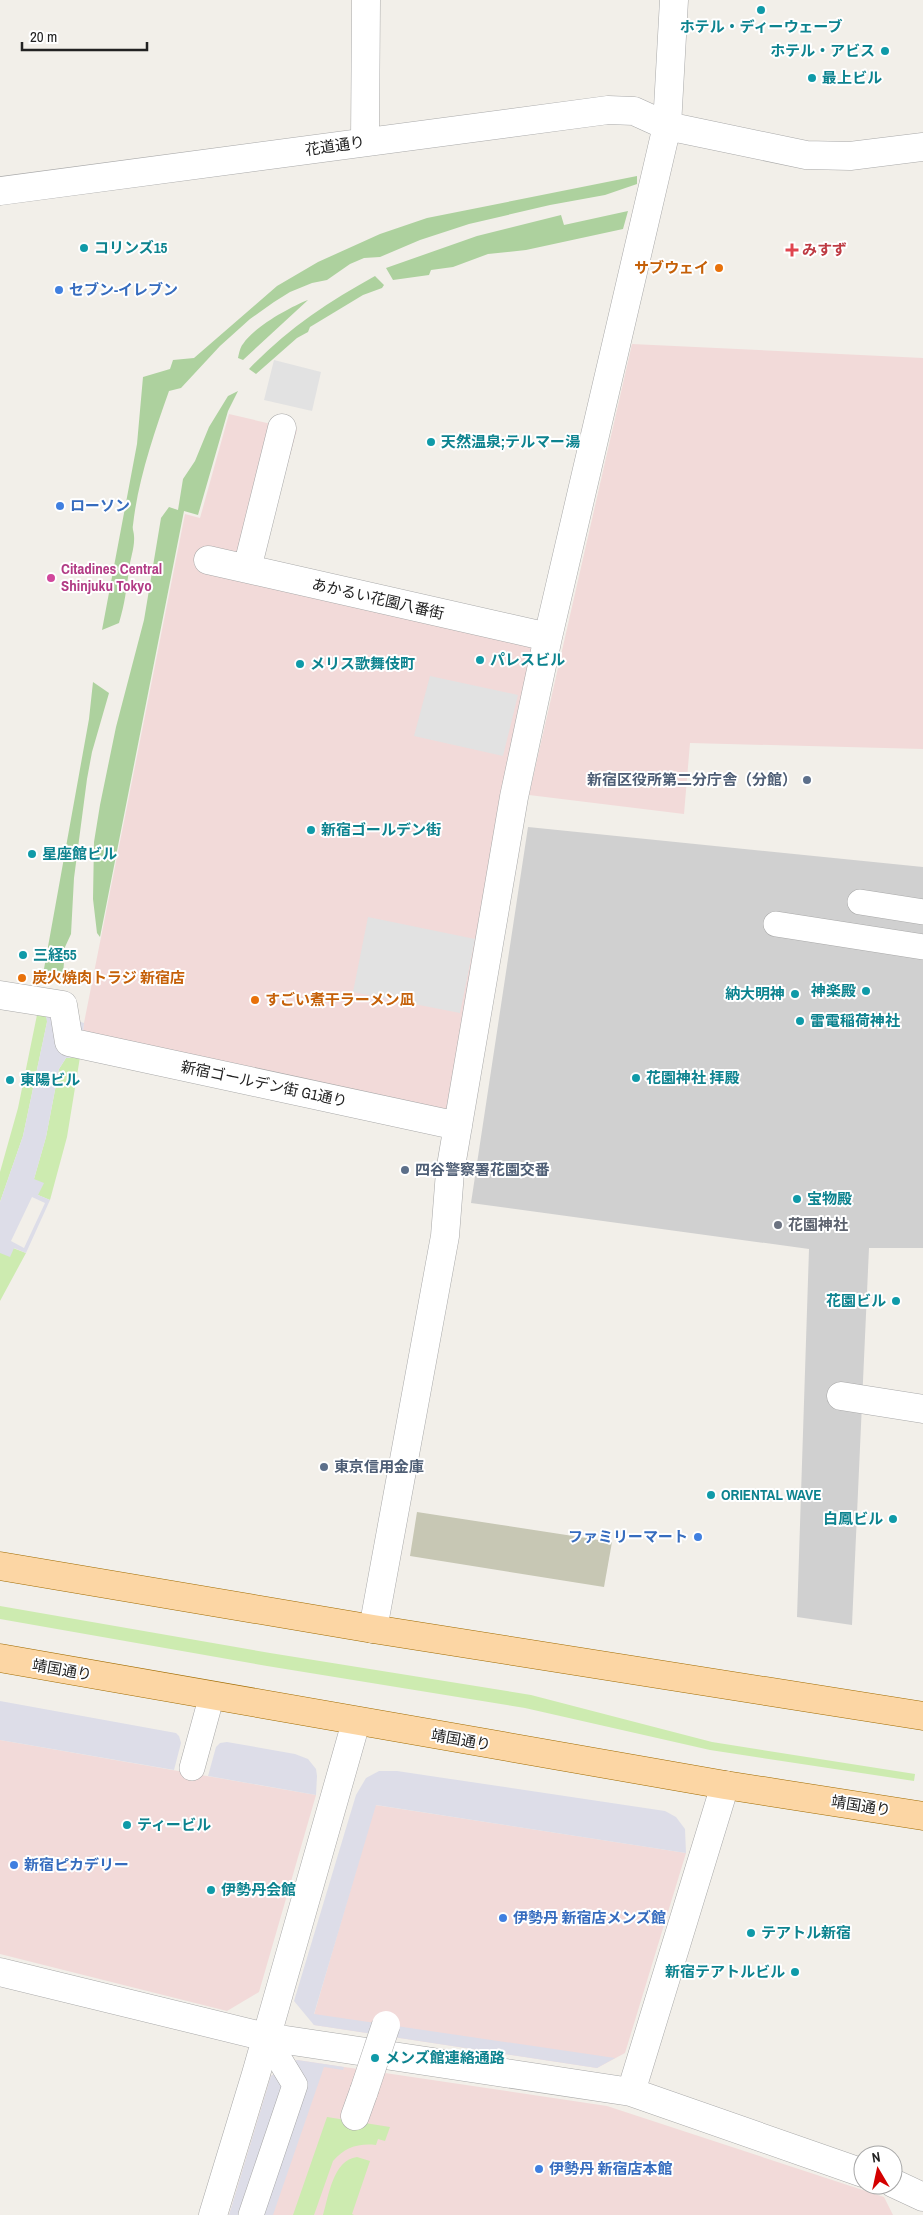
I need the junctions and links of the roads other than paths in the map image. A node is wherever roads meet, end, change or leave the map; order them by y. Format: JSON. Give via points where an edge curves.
{"nodes":[{"id":1,"x":366,"y":0,"type":"edge"},
{"id":2,"x":674,"y":0,"type":"edge"},
{"id":3,"x":667,"y":126,"type":"junction"},
{"id":4,"x":365,"y":142,"type":"junction"},
{"id":5,"x":923,"y":147,"type":"edge"},
{"id":6,"x":0,"y":191,"type":"edge"},
{"id":7,"x":282,"y":428,"type":"dead end"},
{"id":8,"x":208,"y":560,"type":"dead end"},
{"id":9,"x":247,"y":569,"type":"junction"},
{"id":10,"x":548,"y":637,"type":"junction"},
{"id":11,"x":860,"y":902,"type":"dead end"},
{"id":12,"x":923,"y":912,"type":"edge"},
{"id":13,"x":776,"y":924,"type":"dead end"},
{"id":14,"x":923,"y":947,"type":"edge"},
{"id":15,"x":0,"y":995,"type":"edge"},
{"id":16,"x":458,"y":1126,"type":"junction"},
{"id":17,"x":841,"y":1396,"type":"dead end"},
{"id":18,"x":923,"y":1409,"type":"edge"},
{"id":19,"x":0,"y":1566,"type":"edge"},
{"id":20,"x":373,"y":1629,"type":"junction"},
{"id":21,"x":0,"y":1658,"type":"edge"},
{"id":22,"x":212,"y":1696,"type":"junction"},
{"id":23,"x":923,"y":1716,"type":"edge"},
{"id":24,"x":356,"y":1722,"type":"junction"},
{"id":25,"x":192,"y":1768,"type":"dead end"},
{"id":26,"x":724,"y":1785,"type":"junction"},
{"id":27,"x":923,"y":1816,"type":"edge"},
{"id":28,"x":0,"y":1972,"type":"edge"},
{"id":29,"x":386,"y":2025,"type":"dead end"},
{"id":30,"x":266,"y":2037,"type":"junction"},
{"id":31,"x":631,"y":2092,"type":"junction"},
{"id":32,"x":355,"y":2116,"type":"dead end"},
{"id":33,"x":853,"y":2170,"type":"edge"},
{"id":34,"x":903,"y":2188,"type":"edge"},
{"id":35,"x":923,"y":2197,"type":"edge"},
{"id":36,"x":214,"y":2215,"type":"edge"},
{"id":37,"x":251,"y":2215,"type":"edge"}],
"edges":[{"from":1,"to":4,"type":"street"},
{"from":2,"to":3,"type":"street"},
{"from":3,"to":4,"type":"street","name":"花道通り","via":[[634,111],[608,110]]},
{"from":3,"to":5,"type":"street","name":"花道通り","via":[[806,155],[850,156]]},
{"from":3,"to":10,"type":"street"},
{"from":4,"to":6,"type":"street","name":"花道通り"},
{"from":7,"to":9,"type":"street"},
{"from":8,"to":9,"type":"street","name":"あかるい花園八番街"},
{"from":9,"to":10,"type":"street","name":"あかるい花園八番街"},
{"from":10,"to":16,"type":"street","via":[[514,797]]},
{"from":11,"to":12,"type":"lane"},
{"from":13,"to":14,"type":"lane"},
{"from":15,"to":16,"type":"street","name":"新宿ゴールデン街 G1通り","via":[[63,1005],[70,1042]]},
{"from":16,"to":20,"type":"street","via":[[450,1172],[445,1236]]},
{"from":17,"to":18,"type":"street"},
{"from":19,"to":20,"type":"main road"},
{"from":20,"to":23,"type":"main road"},
{"from":21,"to":22,"type":"main road","name":"靖国通り"},
{"from":22,"to":24,"type":"main road","name":"靖国通り"},
{"from":22,"to":25,"type":"lane"},
{"from":24,"to":26,"type":"main road","name":"靖国通り"},
{"from":24,"to":30,"type":"street"},
{"from":26,"to":27,"type":"main road","name":"靖国通り"},
{"from":26,"to":31,"type":"street"},
{"from":28,"to":30,"type":"street"},
{"from":29,"to":32,"type":"street","bridge":true},
{"from":30,"to":31,"type":"street"},
{"from":30,"to":36,"type":"street"},
{"from":30,"to":37,"type":"lane","via":[[294,2085]]},
{"from":31,"to":33,"type":"street"},
{"from":34,"to":35,"type":"street"}]}
